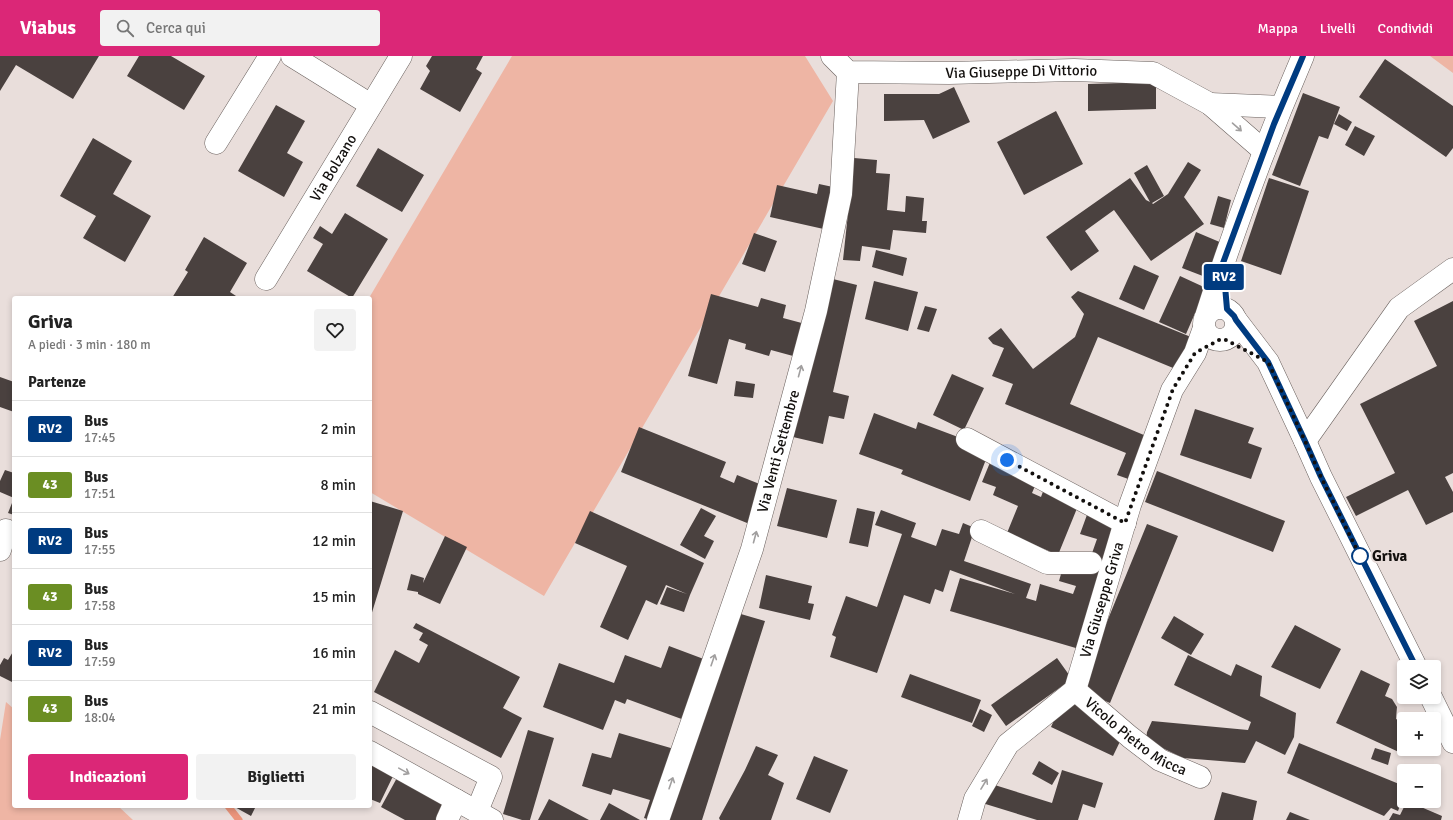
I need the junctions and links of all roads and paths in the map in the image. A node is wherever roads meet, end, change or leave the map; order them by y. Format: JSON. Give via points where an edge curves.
{"nodes":[{"id":1,"x":270,"y":56,"type":"edge"},
{"id":2,"x":292,"y":56,"type":"edge"},
{"id":3,"x":401,"y":56,"type":"edge"},
{"id":4,"x":832,"y":56,"type":"edge"},
{"id":5,"x":1303,"y":56,"type":"edge"},
{"id":6,"x":872,"y":64,"type":"edge"},
{"id":7,"x":1151,"y":64,"type":"edge"},
{"id":8,"x":848,"y":72,"type":"junction"},
{"id":9,"x":1210,"y":104,"type":"junction"},
{"id":10,"x":371,"y":105,"type":"junction"},
{"id":11,"x":1281,"y":108,"type":"junction"},
{"id":12,"x":216,"y":143,"type":"dead end"},
{"id":13,"x":1264,"y":151,"type":"junction"},
{"id":14,"x":1453,"y":269,"type":"edge"},
{"id":15,"x":266,"y":279,"type":"dead end"},
{"id":16,"x":1220,"y":325,"type":"junction"},
{"id":17,"x":968,"y":439,"type":"dead end"},
{"id":18,"x":1305,"y":441,"type":"junction"},
{"id":19,"x":1125,"y":523,"type":"junction"},
{"id":20,"x":981,"y":531,"type":"dead end"},
{"id":21,"x":1090,"y":563,"type":"dead end"},
{"id":22,"x":1412,"y":660,"type":"edge"},
{"id":23,"x":1075,"y":690,"type":"junction"},
{"id":24,"x":1434,"y":704,"type":"edge"},
{"id":25,"x":372,"y":713,"type":"edge"},
{"id":26,"x":1453,"y":742,"type":"edge"},
{"id":27,"x":372,"y":753,"type":"edge"},
{"id":28,"x":1200,"y":777,"type":"dead end"},
{"id":29,"x":456,"y":800,"type":"junction"},
{"id":30,"x":485,"y":816,"type":"edge"},
{"id":31,"x":447,"y":820,"type":"edge"},
{"id":32,"x":658,"y":820,"type":"edge"},
{"id":33,"x":969,"y":820,"type":"edge"}],
"edges":[{"from":1,"to":12,"type":"street"},
{"from":2,"to":10,"type":"street"},
{"from":3,"to":10,"type":"street","name":"Via Bolzano"},
{"from":4,"to":8,"type":"street"},
{"from":5,"to":11,"type":"street","name":"Via Giuseppe Griva"},
{"from":6,"to":7,"type":"street","name":"Via Giuseppe Di Vittorio","via":[[949,73],[1074,70]]},
{"from":6,"to":8,"type":"street","name":"Via Giuseppe Di Vittorio"},
{"from":7,"to":9,"type":"street","name":"Via Giuseppe Di Vittorio"},
{"from":32,"to":8,"type":"street","name":"Via Venti Settembre","one_way":true,"via":[[752,550],[816,311],[841,194]]},
{"from":9,"to":11,"type":"street","name":"Via Giuseppe Di Vittorio"},
{"from":9,"to":13,"type":"street","name":"Via Giuseppe Di Vittorio","one_way":true},
{"from":10,"to":15,"type":"street","name":"Via Bolzano"},
{"from":11,"to":13,"type":"street","name":"Via Giuseppe Griva"},
{"from":13,"to":16,"type":"street","name":"Via Giuseppe Griva","via":[[1223,263]]},
{"from":14,"to":18,"type":"street","via":[[1399,308]]},
{"from":16,"to":18,"type":"street","via":[[1268,362]]},
{"from":16,"to":19,"type":"street","name":"Via Giuseppe Griva","via":[[1195,353],[1172,390]]},
{"from":17,"to":19,"type":"street"},
{"from":18,"to":22,"type":"street"},
{"from":19,"to":23,"type":"street","name":"Via Giuseppe Griva"},
{"from":20,"to":21,"type":"street","via":[[1047,563]]},
{"from":23,"to":28,"type":"street","name":"Vicolo Pietro Micca","via":[[1160,760]]},
{"from":33,"to":23,"type":"street","one_way":true,"via":[[975,800],[1008,744]]},
{"from":24,"to":26,"type":"street"},
{"from":25,"to":30,"type":"street","via":[[491,777]]},
{"from":27,"to":29,"type":"street","one_way":true},
{"from":29,"to":30,"type":"street"},
{"from":29,"to":31,"type":"street"}]}
